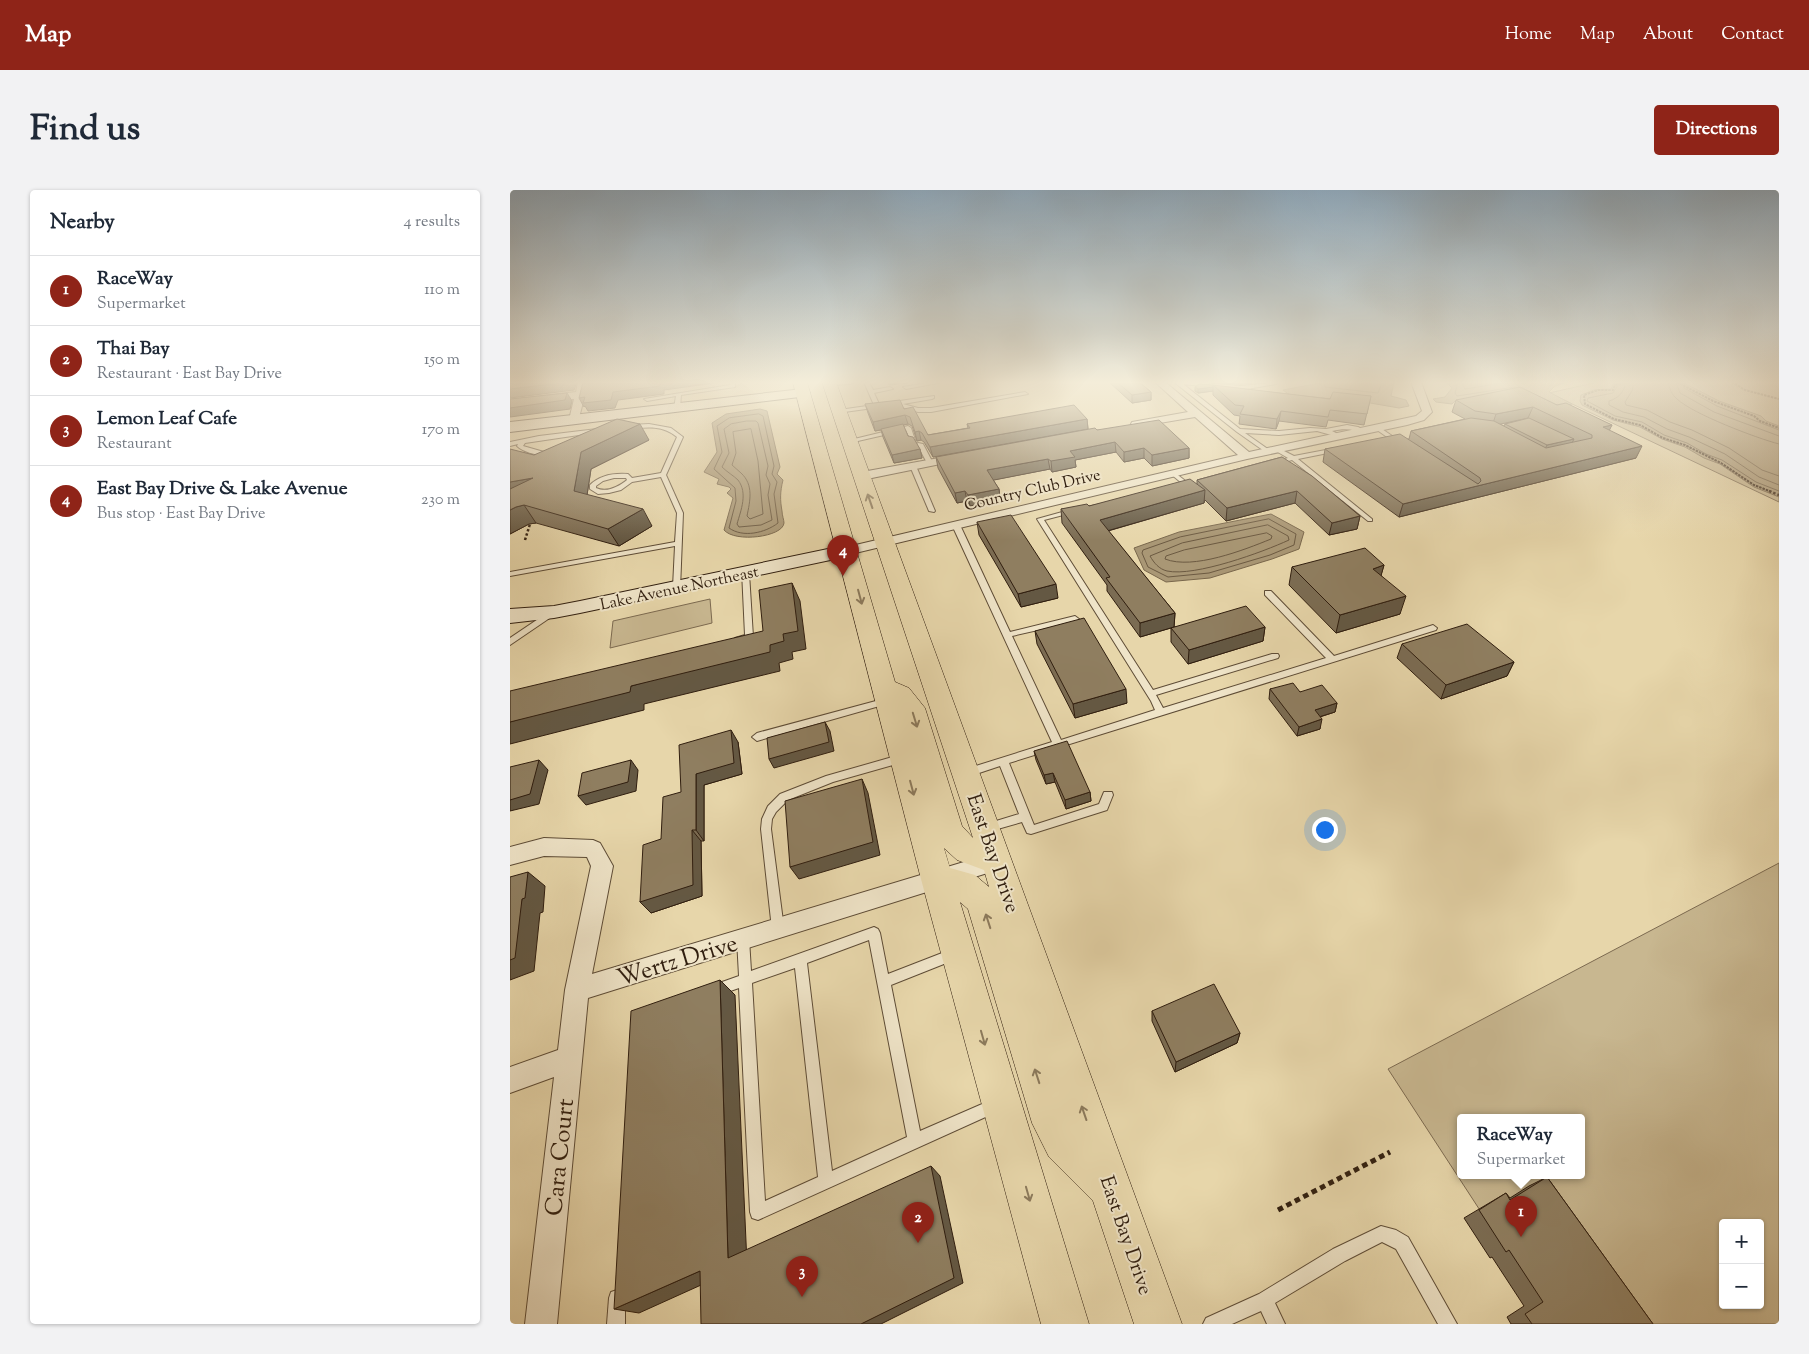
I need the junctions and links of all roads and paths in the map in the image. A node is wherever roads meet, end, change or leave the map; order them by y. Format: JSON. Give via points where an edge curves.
{"nodes":[{"id":1,"x":567,"y":435,"type":"edge"},
{"id":2,"x":587,"y":435,"type":"edge"},
{"id":3,"x":677,"y":435,"type":"edge"},
{"id":4,"x":831,"y":435,"type":"edge"},
{"id":5,"x":834,"y":435,"type":"edge"},
{"id":6,"x":871,"y":435,"type":"edge"},
{"id":7,"x":912,"y":435,"type":"edge"},
{"id":8,"x":1224,"y":435,"type":"edge"},
{"id":9,"x":1244,"y":435,"type":"edge"},
{"id":10,"x":1335,"y":435,"type":"edge"},
{"id":11,"x":1359,"y":435,"type":"edge"},
{"id":12,"x":1381,"y":435,"type":"joint"},
{"id":13,"x":1658,"y":435,"type":"edge"},
{"id":14,"x":1401,"y":437,"type":"edge"},
{"id":15,"x":1392,"y":439,"type":"junction"},
{"id":16,"x":523,"y":441,"type":"junction"},
{"id":17,"x":581,"y":441,"type":"edge"},
{"id":18,"x":833,"y":442,"type":"junction"},
{"id":19,"x":1344,"y":442,"type":"junction"},
{"id":20,"x":510,"y":444,"type":"edge"},
{"id":21,"x":1408,"y":449,"type":"edge"},
{"id":22,"x":1274,"y":451,"type":"junction"},
{"id":23,"x":559,"y":452,"type":"edge"},
{"id":24,"x":968,"y":456,"type":"edge"},
{"id":25,"x":1247,"y":456,"type":"junction"},
{"id":26,"x":1293,"y":458,"type":"junction"},
{"id":27,"x":930,"y":463,"type":"junction"},
{"id":28,"x":1266,"y":465,"type":"edge"},
{"id":29,"x":912,"y":466,"type":"junction"},
{"id":30,"x":859,"y":468,"type":"junction"},
{"id":31,"x":1174,"y":474,"type":"junction"},
{"id":32,"x":663,"y":475,"type":"junction"},
{"id":33,"x":630,"y":480,"type":"junction"},
{"id":34,"x":1195,"y":482,"type":"edge"},
{"id":35,"x":1186,"y":484,"type":"junction"},
{"id":36,"x":1176,"y":486,"type":"edge"},
{"id":37,"x":1779,"y":495,"type":"edge"},
{"id":38,"x":1085,"y":508,"type":"edge"},
{"id":39,"x":1029,"y":509,"type":"junction"},
{"id":40,"x":932,"y":511,"type":"dead end"},
{"id":41,"x":1040,"y":519,"type":"junction"},
{"id":42,"x":1370,"y":520,"type":"dead end"},
{"id":43,"x":530,"y":524,"type":"edge"},
{"id":44,"x":956,"y":525,"type":"junction"},
{"id":45,"x":525,"y":540,"type":"dead end"},
{"id":46,"x":679,"y":542,"type":"junction"},
{"id":47,"x":885,"y":542,"type":"junction"},
{"id":48,"x":847,"y":551,"type":"junction"},
{"id":49,"x":745,"y":573,"type":"junction"},
{"id":50,"x":510,"y":574,"type":"edge"},
{"id":51,"x":677,"y":587,"type":"junction"},
{"id":52,"x":1268,"y":593,"type":"dead end"},
{"id":53,"x":554,"y":612,"type":"junction"},
{"id":54,"x":510,"y":616,"type":"edge"},
{"id":55,"x":1075,"y":619,"type":"edge"},
{"id":56,"x":1433,"y":628,"type":"dead end"},
{"id":57,"x":1008,"y":635,"type":"junction"},
{"id":58,"x":510,"y":642,"type":"edge"},
{"id":59,"x":730,"y":642,"type":"edge"},
{"id":60,"x":1275,"y":656,"type":"dead end"},
{"id":61,"x":1332,"y":659,"type":"junction"},
{"id":62,"x":886,"y":694,"type":"junction"},
{"id":63,"x":1150,"y":694,"type":"junction"},
{"id":64,"x":1160,"y":712,"type":"junction"},
{"id":65,"x":757,"y":737,"type":"dead end"},
{"id":66,"x":1058,"y":744,"type":"junction"},
{"id":67,"x":904,"y":758,"type":"junction"},
{"id":68,"x":1003,"y":761,"type":"junction"},
{"id":69,"x":967,"y":773,"type":"junction"},
{"id":70,"x":1108,"y":795,"type":"dead end"},
{"id":71,"x":1024,"y":816,"type":"junction"},
{"id":72,"x":991,"y":845,"type":"junction"},
{"id":73,"x":510,"y":856,"type":"edge"},
{"id":74,"x":937,"y":879,"type":"junction"},
{"id":75,"x":778,"y":929,"type":"junction"},
{"id":76,"x":743,"y":939,"type":"junction"},
{"id":77,"x":958,"y":953,"type":"junction"},
{"id":78,"x":800,"y":959,"type":"junction"},
{"id":79,"x":744,"y":979,"type":"junction"},
{"id":80,"x":883,"y":982,"type":"junction"},
{"id":81,"x":577,"y":990,"type":"junction"},
{"id":82,"x":697,"y":996,"type":"edge"},
{"id":83,"x":569,"y":1059,"type":"junction"},
{"id":84,"x":510,"y":1080,"type":"edge"},
{"id":85,"x":1002,"y":1103,"type":"junction"},
{"id":86,"x":915,"y":1142,"type":"junction"},
{"id":87,"x":1390,"y":1152,"type":"dead end"},
{"id":88,"x":826,"y":1181,"type":"junction"},
{"id":89,"x":1110,"y":1187,"type":"junction"},
{"id":90,"x":1278,"y":1210,"type":"dead end"},
{"id":91,"x":618,"y":1285,"type":"edge"},
{"id":92,"x":1265,"y":1300,"type":"junction"},
{"id":93,"x":541,"y":1324,"type":"edge"},
{"id":94,"x":616,"y":1324,"type":"edge"},
{"id":95,"x":1065,"y":1324,"type":"edge"},
{"id":96,"x":1158,"y":1324,"type":"edge"},
{"id":97,"x":1212,"y":1324,"type":"edge"},
{"id":98,"x":1276,"y":1324,"type":"edge"},
{"id":99,"x":1448,"y":1324,"type":"edge"}],
"edges":[{"from":1,"to":16,"type":"lane"},
{"from":2,"to":17,"type":"lane"},
{"from":3,"to":32,"type":"lane","via":[[680,437]]},
{"from":4,"to":18,"type":"main road","name":"East Bay Drive"},
{"from":5,"to":18,"type":"main road","name":"East Bay Drive"},
{"from":6,"to":18,"type":"lane"},
{"from":7,"to":27,"type":"lane"},
{"from":8,"to":25,"type":"street"},
{"from":9,"to":22,"type":"lane"},
{"from":10,"to":19,"type":"lane"},
{"from":11,"to":19,"type":"street","name":"Country Club Drive"},
{"from":12,"to":15,"type":"lane"},
{"from":12,"to":15,"type":"lane"},
{"from":13,"to":37,"type":"path","via":[[1716,460],[1754,485]]},
{"from":14,"to":15,"type":"lane"},
{"from":15,"to":21,"type":"lane"},
{"from":16,"to":20,"type":"lane"},
{"from":16,"to":23,"type":"lane","via":[[522,448],[544,454]]},
{"from":18,"to":30,"type":"main road","name":"East Bay Drive"},
{"from":18,"to":47,"type":"main road","via":[[831,456],[856,530],[861,536]]},
{"from":18,"to":48,"type":"main road","name":"East Bay Drive"},
{"from":19,"to":22,"type":"street","name":"Country Club Drive"},
{"from":19,"to":26,"type":"lane"},
{"from":22,"to":25,"type":"street","name":"Country Club Drive"},
{"from":22,"to":26,"type":"lane"},
{"from":24,"to":27,"type":"street"},
{"from":25,"to":31,"type":"street","name":"Country Club Drive"},
{"from":26,"to":28,"type":"lane"},
{"from":26,"to":42,"type":"lane"},
{"from":27,"to":29,"type":"street"},
{"from":29,"to":30,"type":"street"},
{"from":29,"to":40,"type":"lane"},
{"from":47,"to":30,"type":"main road","name":"East Bay Drive","one_way":true},
{"from":31,"to":35,"type":"lane"},
{"from":31,"to":39,"type":"street","name":"Country Club Drive"},
{"from":32,"to":33,"type":"lane"},
{"from":32,"to":46,"type":"lane","via":[[680,513]]},
{"from":33,"to":33,"type":"lane","via":[[609,491],[594,492],[593,489],[598,480],[605,478],[622,475]]},
{"from":34,"to":35,"type":"lane"},
{"from":35,"to":36,"type":"lane"},
{"from":38,"to":41,"type":"lane"},
{"from":39,"to":41,"type":"lane"},
{"from":39,"to":44,"type":"street","name":"Country Club Drive"},
{"from":41,"to":63,"type":"lane"},
{"from":43,"to":45,"type":"path"},
{"from":44,"to":47,"type":"street","name":"Country Club Drive"},
{"from":44,"to":57,"type":"lane"},
{"from":46,"to":50,"type":"lane"},
{"from":46,"to":51,"type":"lane"},
{"from":47,"to":48,"type":"street","name":"Country Club Drive"},
{"from":47,"to":69,"type":"main road","name":"East Bay Drive"},
{"from":48,"to":49,"type":"street","name":"Lake Avenue Northeast"},
{"from":48,"to":62,"type":"main road","name":"East Bay Drive","one_way":true},
{"from":49,"to":51,"type":"street","name":"Lake Avenue Northeast"},
{"from":49,"to":59,"type":"lane","via":[[749,637]]},
{"from":51,"to":53,"type":"street","name":"Lake Avenue Northeast"},
{"from":52,"to":61,"type":"lane"},
{"from":53,"to":54,"type":"street","name":"Lake Avenue Northeast"},
{"from":53,"to":58,"type":"lane"},
{"from":55,"to":57,"type":"lane"},
{"from":56,"to":61,"type":"lane"},
{"from":57,"to":66,"type":"lane"},
{"from":60,"to":63,"type":"lane"},
{"from":61,"to":64,"type":"lane"},
{"from":62,"to":65,"type":"lane"},
{"from":62,"to":67,"type":"main road","name":"East Bay Drive"},
{"from":62,"to":72,"type":"main road","one_way":true,"via":[[900,694],[912,708],[953,839],[971,853]]},
{"from":63,"to":64,"type":"lane"},
{"from":64,"to":66,"type":"lane"},
{"from":66,"to":68,"type":"lane"},
{"from":67,"to":74,"type":"main road","name":"East Bay Drive","one_way":true},
{"from":67,"to":75,"type":"lane","via":[[806,787],[784,797],[772,809],[766,828]]},
{"from":68,"to":69,"type":"lane"},
{"from":68,"to":71,"type":"lane"},
{"from":69,"to":72,"type":"main road","name":"East Bay Drive"},
{"from":70,"to":71,"type":"lane","via":[[1103,807],[1031,830]]},
{"from":71,"to":72,"type":"lane"},
{"from":72,"to":74,"type":"street","name":"Wertz Drive"},
{"from":89,"to":72,"type":"main road","name":"East Bay Drive","one_way":true},
{"from":73,"to":81,"type":"street","via":[[544,847],[593,849],[602,866]]},
{"from":74,"to":75,"type":"street","name":"Wertz Drive"},
{"from":74,"to":77,"type":"main road","name":"East Bay Drive"},
{"from":89,"to":74,"type":"main road","one_way":true,"via":[[1064,1142],[1052,1122],[982,901],[964,885]]},
{"from":75,"to":76,"type":"street","name":"Wertz Drive"},
{"from":76,"to":79,"type":"lane"},
{"from":76,"to":81,"type":"street","name":"Wertz Drive"},
{"from":77,"to":80,"type":"lane"},
{"from":77,"to":85,"type":"main road","name":"East Bay Drive","one_way":true},
{"from":78,"to":79,"type":"lane"},
{"from":78,"to":80,"type":"lane","via":[[874,933]]},
{"from":78,"to":88,"type":"lane"},
{"from":79,"to":82,"type":"lane"},
{"from":79,"to":88,"type":"lane","via":[[758,1212]]},
{"from":80,"to":86,"type":"lane"},
{"from":81,"to":83,"type":"street","name":"Cara Court"},
{"from":83,"to":84,"type":"street"},
{"from":83,"to":93,"type":"street","name":"Cara Court"},
{"from":85,"to":86,"type":"lane"},
{"from":85,"to":95,"type":"main road","name":"East Bay Drive","one_way":true},
{"from":86,"to":88,"type":"lane"},
{"from":87,"to":90,"type":"path"},
{"from":89,"to":96,"type":"main road","name":"East Bay Drive"},
{"from":91,"to":94,"type":"lane"},
{"from":92,"to":97,"type":"lane"},
{"from":92,"to":98,"type":"lane"},
{"from":92,"to":99,"type":"lane","via":[[1339,1255],[1382,1234],[1402,1243]]}]}
